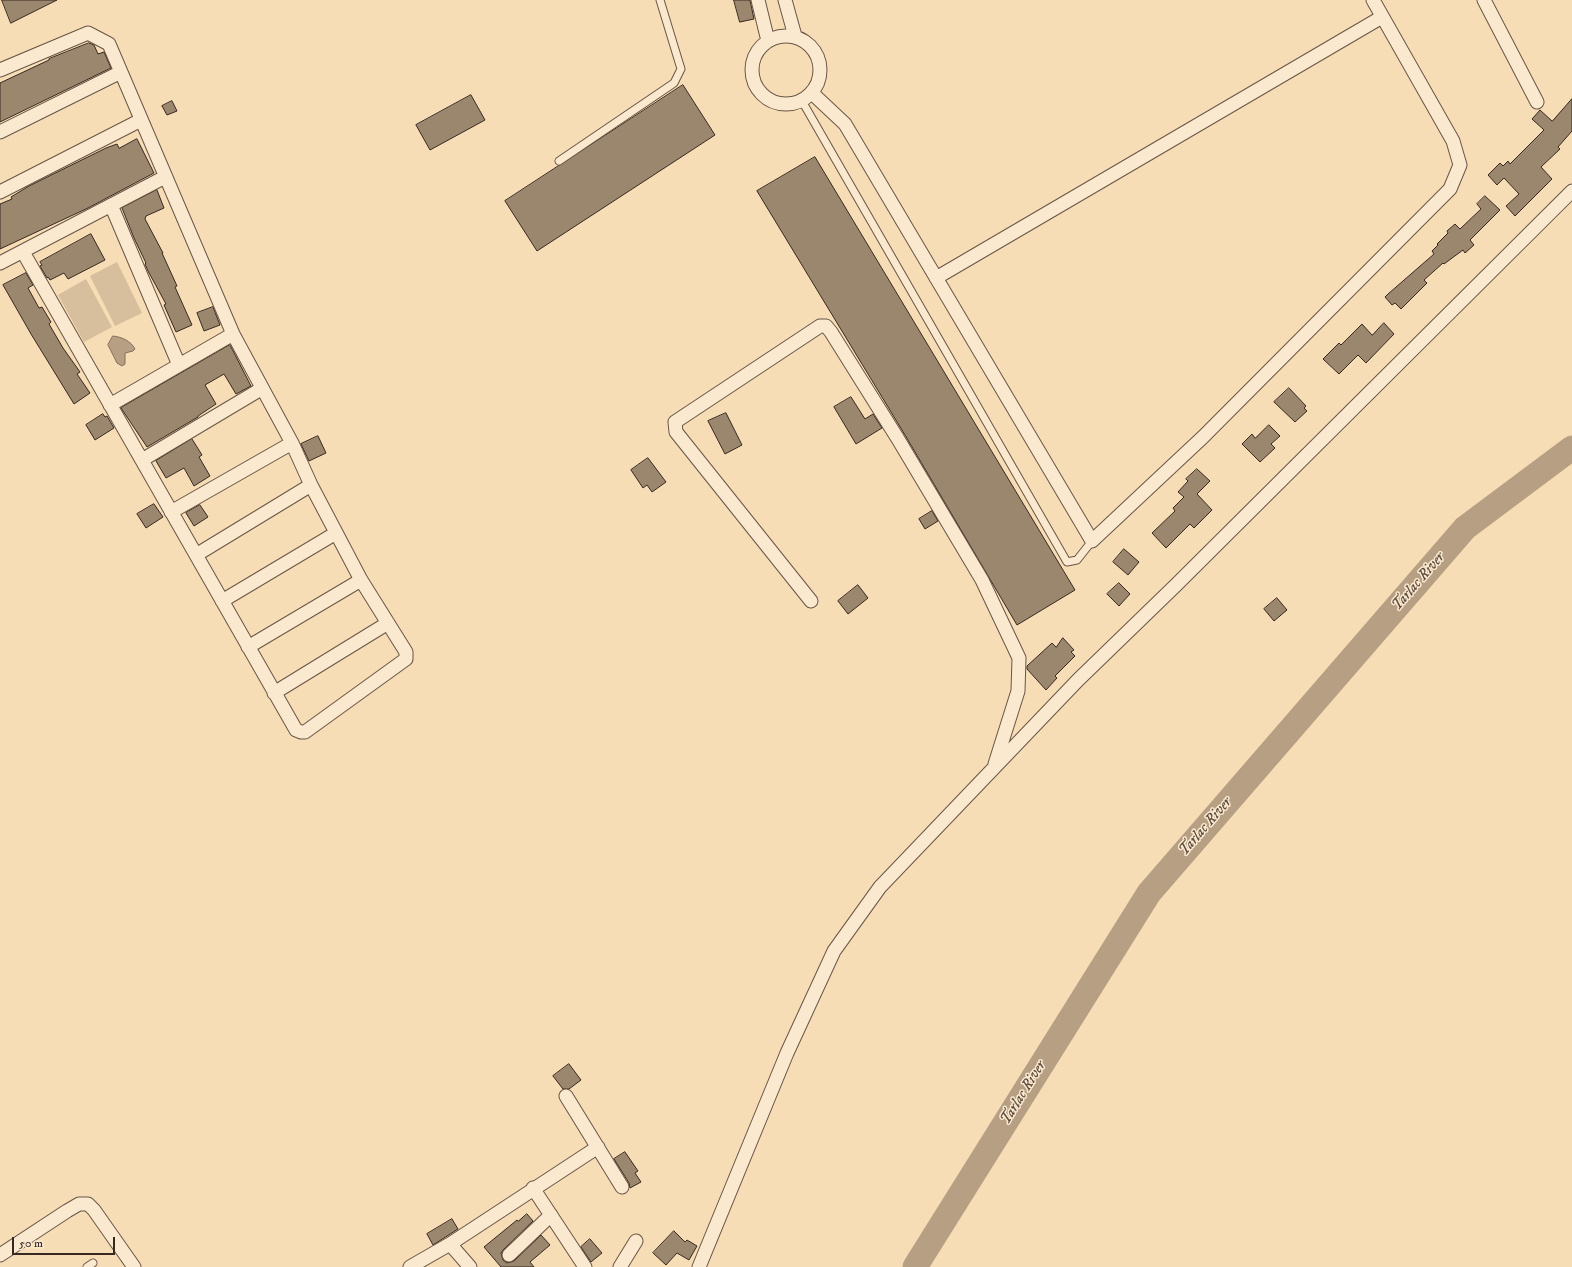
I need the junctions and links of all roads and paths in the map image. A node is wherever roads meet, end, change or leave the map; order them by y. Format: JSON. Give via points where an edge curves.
{"nodes":[{"id":1,"x":660,"y":0,"type":"edge"},
{"id":2,"x":758,"y":0,"type":"edge"},
{"id":3,"x":785,"y":0,"type":"edge"},
{"id":4,"x":1373,"y":0,"type":"edge"},
{"id":5,"x":1484,"y":0,"type":"edge"},
{"id":6,"x":1382,"y":16,"type":"junction"},
{"id":7,"x":794,"y":36,"type":"junction"},
{"id":8,"x":768,"y":41,"type":"junction"},
{"id":9,"x":0,"y":70,"type":"edge"},
{"id":10,"x":121,"y":72,"type":"junction"},
{"id":11,"x":807,"y":97,"type":"junction"},
{"id":12,"x":1537,"y":102,"type":"dead end"},
{"id":13,"x":142,"y":120,"type":"junction"},
{"id":14,"x":0,"y":132,"type":"edge"},
{"id":15,"x":559,"y":161,"type":"dead end"},
{"id":16,"x":165,"y":177,"type":"junction"},
{"id":17,"x":1572,"y":191,"type":"edge"},
{"id":18,"x":0,"y":192,"type":"edge"},
{"id":19,"x":111,"y":205,"type":"junction"},
{"id":20,"x":23,"y":252,"type":"junction"},
{"id":21,"x":0,"y":263,"type":"edge"},
{"id":22,"x":936,"y":278,"type":"junction"},
{"id":23,"x":233,"y":334,"type":"junction"},
{"id":24,"x":179,"y":365,"type":"junction"},
{"id":25,"x":261,"y":388,"type":"junction"},
{"id":26,"x":110,"y":405,"type":"junction"},
{"id":27,"x":292,"y":443,"type":"junction"},
{"id":28,"x":142,"y":460,"type":"junction"},
{"id":29,"x":311,"y":485,"type":"junction"},
{"id":30,"x":171,"y":512,"type":"junction"},
{"id":31,"x":336,"y":533,"type":"junction"},
{"id":32,"x":1092,"y":541,"type":"junction"},
{"id":33,"x":196,"y":555,"type":"junction"},
{"id":34,"x":361,"y":580,"type":"junction"},
{"id":35,"x":222,"y":601,"type":"junction"},
{"id":36,"x":811,"y":601,"type":"dead end"},
{"id":37,"x":388,"y":623,"type":"junction"},
{"id":38,"x":248,"y":647,"type":"junction"},
{"id":39,"x":274,"y":693,"type":"junction"},
{"id":40,"x":994,"y":768,"type":"junction"},
{"id":41,"x":566,"y":1096,"type":"dead end"},
{"id":42,"x":598,"y":1147,"type":"junction"},
{"id":43,"x":622,"y":1187,"type":"dead end"},
{"id":44,"x":533,"y":1188,"type":"junction"},
{"id":45,"x":550,"y":1215,"type":"junction"},
{"id":46,"x":636,"y":1241,"type":"dead end"},
{"id":47,"x":450,"y":1244,"type":"junction"},
{"id":48,"x":0,"y":1255,"type":"edge"},
{"id":49,"x":508,"y":1255,"type":"dead end"},
{"id":50,"x":134,"y":1267,"type":"edge"},
{"id":51,"x":410,"y":1267,"type":"edge"},
{"id":52,"x":470,"y":1267,"type":"edge"},
{"id":53,"x":585,"y":1267,"type":"edge"},
{"id":54,"x":620,"y":1267,"type":"edge"},
{"id":55,"x":699,"y":1267,"type":"edge"}],
"edges":[{"from":1,"to":15,"type":"lane","via":[[681,69],[674,83]]},
{"from":2,"to":8,"type":"street"},
{"from":3,"to":7,"type":"street"},
{"from":4,"to":6,"type":"street"},
{"from":5,"to":12,"type":"street"},
{"from":6,"to":22,"type":"street"},
{"from":6,"to":32,"type":"street","via":[[1453,141],[1460,165],[1450,189],[1209,431]]},
{"from":7,"to":8,"type":"street","via":[[776,36]]},
{"from":7,"to":11,"type":"street","via":[[810,44],[820,60],[820,77]]},
{"from":8,"to":11,"type":"street","via":[[760,47],[752,64],[754,83],[766,98],[783,104]]},
{"from":9,"to":10,"type":"street","via":[[88,33],[109,44]]},
{"from":10,"to":13,"type":"street"},
{"from":10,"to":14,"type":"street"},
{"from":11,"to":22,"type":"street","via":[[845,124]]},
{"from":11,"to":32,"type":"lane","via":[[1067,562],[1077,560]]},
{"from":13,"to":16,"type":"street"},
{"from":13,"to":18,"type":"street"},
{"from":16,"to":19,"type":"street"},
{"from":16,"to":23,"type":"street"},
{"from":17,"to":40,"type":"street","via":[[1078,680]]},
{"from":19,"to":20,"type":"street"},
{"from":19,"to":24,"type":"street"},
{"from":20,"to":21,"type":"street"},
{"from":20,"to":26,"type":"street"},
{"from":22,"to":32,"type":"street"},
{"from":23,"to":24,"type":"street"},
{"from":23,"to":25,"type":"street"},
{"from":24,"to":26,"type":"street"},
{"from":25,"to":27,"type":"street"},
{"from":25,"to":28,"type":"street"},
{"from":26,"to":28,"type":"street"},
{"from":27,"to":29,"type":"street"},
{"from":27,"to":30,"type":"street"},
{"from":28,"to":30,"type":"street"},
{"from":29,"to":31,"type":"street"},
{"from":29,"to":33,"type":"street"},
{"from":30,"to":33,"type":"street"},
{"from":31,"to":34,"type":"street"},
{"from":31,"to":35,"type":"street"},
{"from":33,"to":35,"type":"street"},
{"from":34,"to":37,"type":"street"},
{"from":34,"to":38,"type":"street"},
{"from":35,"to":38,"type":"street"},
{"from":36,"to":40,"type":"street","via":[[676,432],[675,422],[820,326],[826,326],[898,439],[982,580],[1019,658],[1018,691]]},
{"from":37,"to":39,"type":"street"},
{"from":37,"to":39,"type":"street","via":[[406,652],[406,659],[305,732],[296,730]]},
{"from":38,"to":39,"type":"street"},
{"from":40,"to":55,"type":"street","via":[[880,886],[834,951],[787,1053]]},
{"from":41,"to":42,"type":"street"},
{"from":42,"to":43,"type":"street"},
{"from":42,"to":44,"type":"street"},
{"from":44,"to":45,"type":"street"},
{"from":44,"to":47,"type":"street"},
{"from":45,"to":49,"type":"street"},
{"from":45,"to":53,"type":"street"},
{"from":46,"to":54,"type":"street"},
{"from":47,"to":51,"type":"street"},
{"from":47,"to":52,"type":"street"},
{"from":48,"to":50,"type":"street","via":[[79,1204],[88,1204]]}]}
